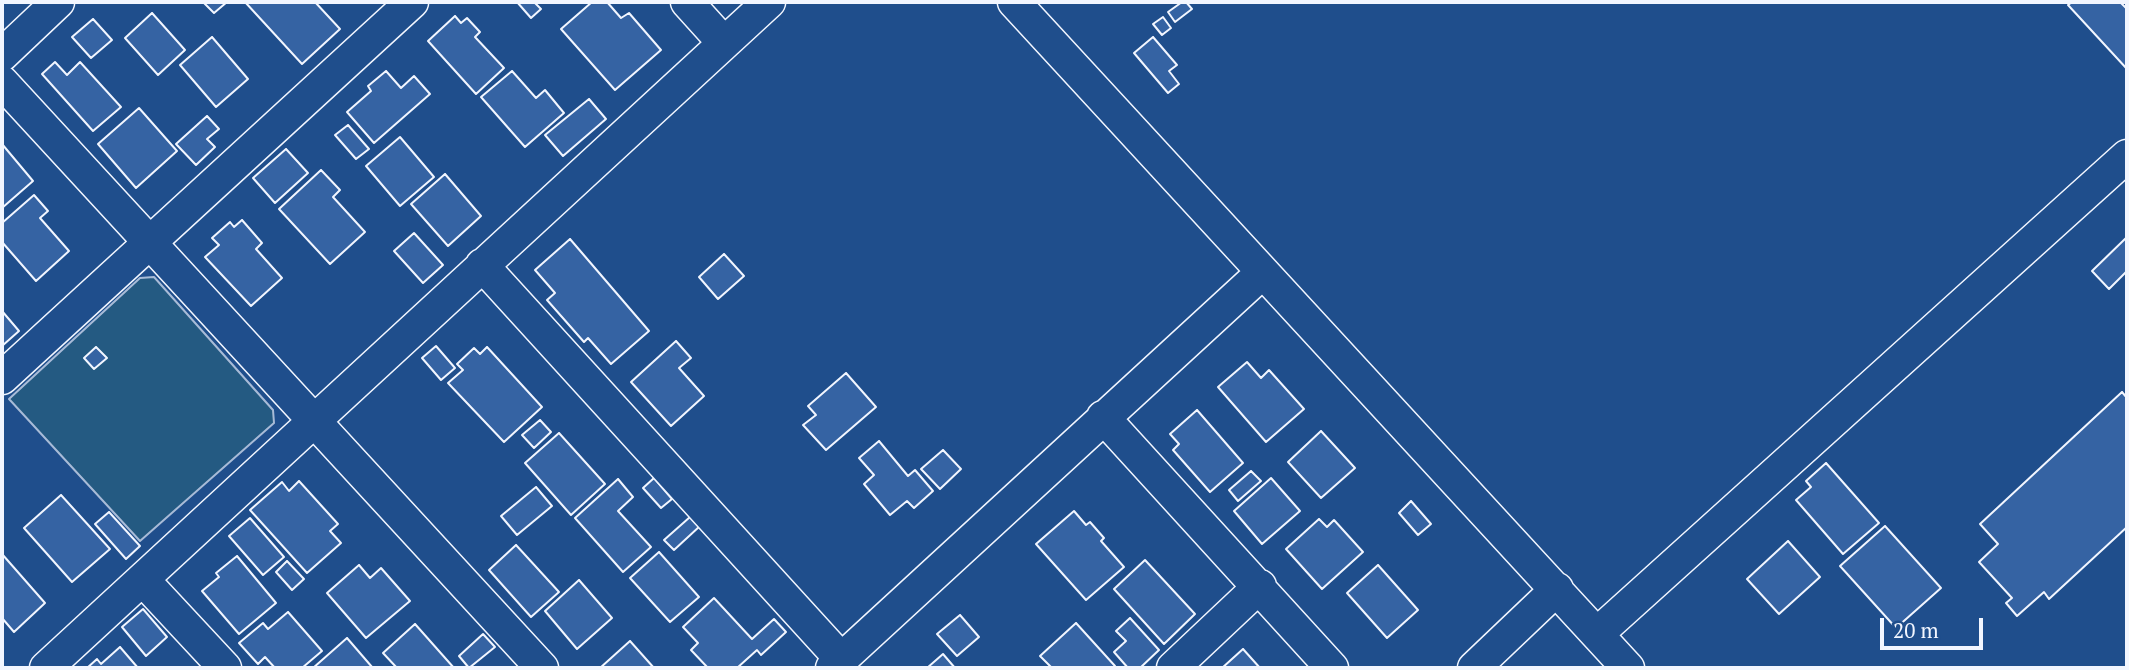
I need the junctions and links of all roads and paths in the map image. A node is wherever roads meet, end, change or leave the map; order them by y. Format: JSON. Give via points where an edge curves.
{"nodes":[{"id":1,"x":58,"y":2,"type":"edge"},
{"id":2,"x":412,"y":2,"type":"edge"},
{"id":3,"x":687,"y":2,"type":"edge"},
{"id":4,"x":769,"y":2,"type":"edge"},
{"id":5,"x":1014,"y":2,"type":"edge"},
{"id":6,"x":724,"y":43,"type":"junction"},
{"id":7,"x":2,"y":55,"type":"edge"},
{"id":8,"x":2,"y":82,"type":"edge"},
{"id":9,"x":2127,"y":156,"type":"edge"},
{"id":10,"x":150,"y":243,"type":"junction"},
{"id":11,"x":482,"y":265,"type":"junction"},
{"id":12,"x":1263,"y":272,"type":"junction"},
{"id":13,"x":2,"y":378,"type":"edge"},
{"id":14,"x":1103,"y":416,"type":"junction"},
{"id":15,"x":314,"y":420,"type":"junction"},
{"id":16,"x":144,"y":581,"type":"junction"},
{"id":17,"x":1261,"y":586,"type":"junction"},
{"id":18,"x":1557,"y":589,"type":"junction"},
{"id":19,"x":1597,"y":634,"type":"junction"},
{"id":20,"x":837,"y":664,"type":"edge"},
{"id":21,"x":46,"y":668,"type":"edge"},
{"id":22,"x":225,"y":668,"type":"edge"},
{"id":23,"x":542,"y":668,"type":"edge"},
{"id":24,"x":1173,"y":668,"type":"edge"},
{"id":25,"x":1332,"y":668,"type":"edge"},
{"id":26,"x":1474,"y":668,"type":"edge"},
{"id":27,"x":1628,"y":668,"type":"edge"}],
"edges":[{"from":1,"to":7,"type":"street"},
{"from":2,"to":10,"type":"street"},
{"from":3,"to":6,"type":"street"},
{"from":4,"to":6,"type":"street"},
{"from":5,"to":12,"type":"street"},
{"from":6,"to":11,"type":"street"},
{"from":8,"to":10,"type":"street"},
{"from":9,"to":19,"type":"street"},
{"from":10,"to":13,"type":"street"},
{"from":10,"to":15,"type":"street"},
{"from":11,"to":15,"type":"street"},
{"from":11,"to":20,"type":"street"},
{"from":12,"to":14,"type":"street"},
{"from":12,"to":18,"type":"street"},
{"from":14,"to":17,"type":"street"},
{"from":14,"to":20,"type":"street"},
{"from":15,"to":16,"type":"street"},
{"from":15,"to":23,"type":"street"},
{"from":16,"to":21,"type":"street"},
{"from":16,"to":22,"type":"street"},
{"from":17,"to":24,"type":"street"},
{"from":17,"to":25,"type":"street"},
{"from":18,"to":19,"type":"street"},
{"from":18,"to":26,"type":"street"},
{"from":19,"to":27,"type":"street"}]}
